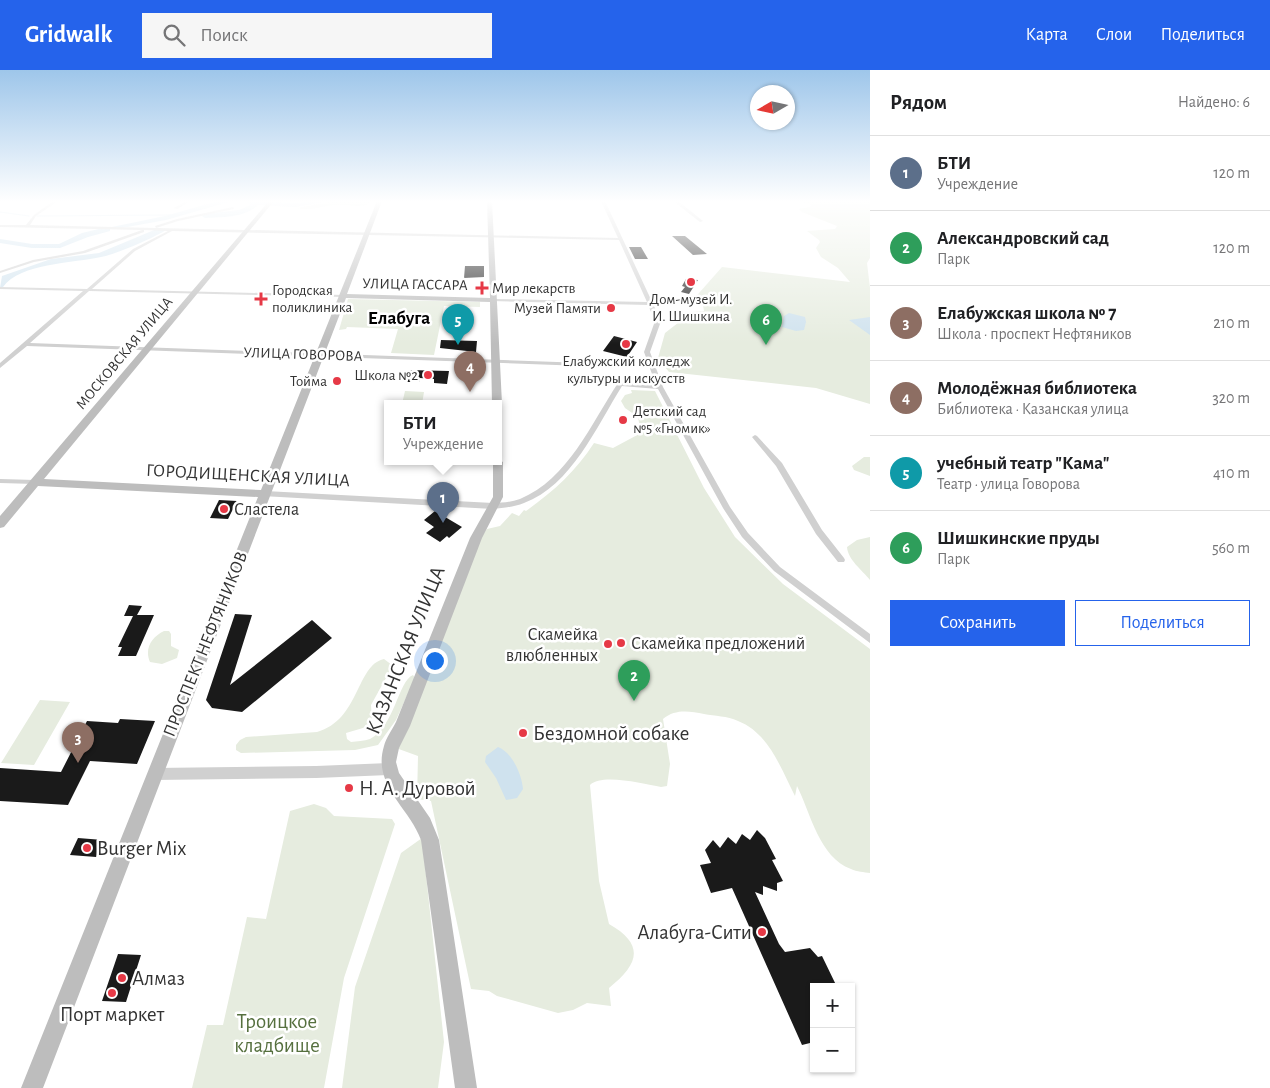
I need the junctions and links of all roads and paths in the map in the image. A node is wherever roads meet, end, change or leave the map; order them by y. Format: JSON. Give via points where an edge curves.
{"nodes":[{"id":1,"x":94,"y":249,"type":"edge"},
{"id":2,"x":138,"y":249,"type":"edge"},
{"id":3,"x":233,"y":249,"type":"edge"},
{"id":4,"x":362,"y":249,"type":"edge"},
{"id":5,"x":490,"y":249,"type":"edge"},
{"id":6,"x":624,"y":249,"type":"edge"},
{"id":7,"x":0,"y":272,"type":"edge"},
{"id":8,"x":0,"y":288,"type":"edge"},
{"id":9,"x":89,"y":289,"type":"junction"},
{"id":10,"x":195,"y":292,"type":"junction"},
{"id":11,"x":344,"y":296,"type":"junction"},
{"id":12,"x":492,"y":300,"type":"junction"},
{"id":13,"x":650,"y":304,"type":"junction"},
{"id":14,"x":25,"y":344,"type":"junction"},
{"id":15,"x":148,"y":349,"type":"junction"},
{"id":16,"x":320,"y":354,"type":"junction"},
{"id":17,"x":497,"y":360,"type":"junction"},
{"id":18,"x":610,"y":365,"type":"dead end"},
{"id":19,"x":0,"y":366,"type":"edge"},
{"id":20,"x":660,"y":387,"type":"junction"},
{"id":21,"x":497,"y":400,"type":"edge"},
{"id":22,"x":756,"y":437,"type":"dead end"},
{"id":23,"x":498,"y":465,"type":"edge"},
{"id":24,"x":0,"y":481,"type":"edge"},
{"id":25,"x":35,"y":482,"type":"junction"},
{"id":26,"x":265,"y":494,"type":"junction"},
{"id":27,"x":493,"y":506,"type":"junction"},
{"id":28,"x":0,"y":524,"type":"edge"},
{"id":29,"x":841,"y":560,"type":"dead end"},
{"id":30,"x":870,"y":639,"type":"edge"},
{"id":31,"x":389,"y":769,"type":"junction"},
{"id":32,"x":154,"y":774,"type":"junction"},
{"id":33,"x":32,"y":1088,"type":"edge"},
{"id":34,"x":466,"y":1088,"type":"edge"}],
"edges":[{"from":1,"to":7,"type":"street","via":[[33,261]]},
{"from":2,"to":9,"type":"street"},
{"from":3,"to":10,"type":"main road","name":"МОСКОВСКАЯ УЛИЦА"},
{"from":4,"to":11,"type":"main road","name":"ПРОСПЕКТ НЕФТЯНИКОВ"},
{"from":5,"to":12,"type":"main road"},
{"from":6,"to":13,"type":"street"},
{"from":8,"to":9,"type":"street","name":"УЛИЦА ГАССАРА"},
{"from":9,"to":10,"type":"street","name":"УЛИЦА ГАССАРА"},
{"from":9,"to":14,"type":"street"},
{"from":10,"to":11,"type":"street","name":"УЛИЦА ГАССАРА"},
{"from":10,"to":15,"type":"main road","name":"МОСКОВСКАЯ УЛИЦА"},
{"from":11,"to":12,"type":"main road","name":"УЛИЦА ГАССАРА"},
{"from":11,"to":16,"type":"main road","name":"ПРОСПЕКТ НЕФТЯНИКОВ"},
{"from":12,"to":13,"type":"street","name":"УЛИЦА ГАССАРА"},
{"from":12,"to":17,"type":"main road"},
{"from":13,"to":20,"type":"street","via":[[658,324],[647,352]]},
{"from":14,"to":15,"type":"street","name":"УЛИЦА ГОВОРОВА"},
{"from":14,"to":19,"type":"street"},
{"from":15,"to":16,"type":"street","name":"УЛИЦА ГОВОРОВА"},
{"from":15,"to":25,"type":"main road","name":"МОСКОВСКАЯ УЛИЦА"},
{"from":16,"to":17,"type":"street","name":"УЛИЦА ГОВОРОВА"},
{"from":16,"to":26,"type":"main road","name":"ПРОСПЕКТ НЕФТЯНИКОВ"},
{"from":17,"to":18,"type":"street","name":"УЛИЦА ГОВОРОВА"},
{"from":17,"to":21,"type":"main road"},
{"from":20,"to":27,"type":"street","name":"ГОРОДИЩЕНСКАЯ УЛИЦА","via":[[620,384],[562,472],[530,498]]},
{"from":20,"to":30,"type":"street","via":[[745,535],[777,569]]},
{"from":22,"to":29,"type":"street","via":[[779,465],[819,532]]},
{"from":23,"to":27,"type":"main road","name":"КАЗАНСКАЯ УЛИЦА","via":[[499,488]]},
{"from":24,"to":25,"type":"street","name":"ГОРОДИЩЕНСКАЯ УЛИЦА"},
{"from":25,"to":26,"type":"main road","name":"ГОРОДИЩЕНСКАЯ УЛИЦА"},
{"from":25,"to":28,"type":"main road","name":"МОСКОВСКАЯ УЛИЦА"},
{"from":26,"to":27,"type":"street","name":"ГОРОДИЩЕНСКАЯ УЛИЦА"},
{"from":26,"to":32,"type":"main road","name":"ПРОСПЕКТ НЕФТЯНИКОВ"},
{"from":27,"to":31,"type":"main road","name":"КАЗАНСКАЯ УЛИЦА","via":[[476,538],[402,726],[394,738]]},
{"from":31,"to":32,"type":"street"},
{"from":31,"to":34,"type":"main road","via":[[399,792],[424,820],[430,840]]},
{"from":32,"to":33,"type":"main road","name":"ПРОСПЕКТ НЕФТЯНИКОВ"}]}
